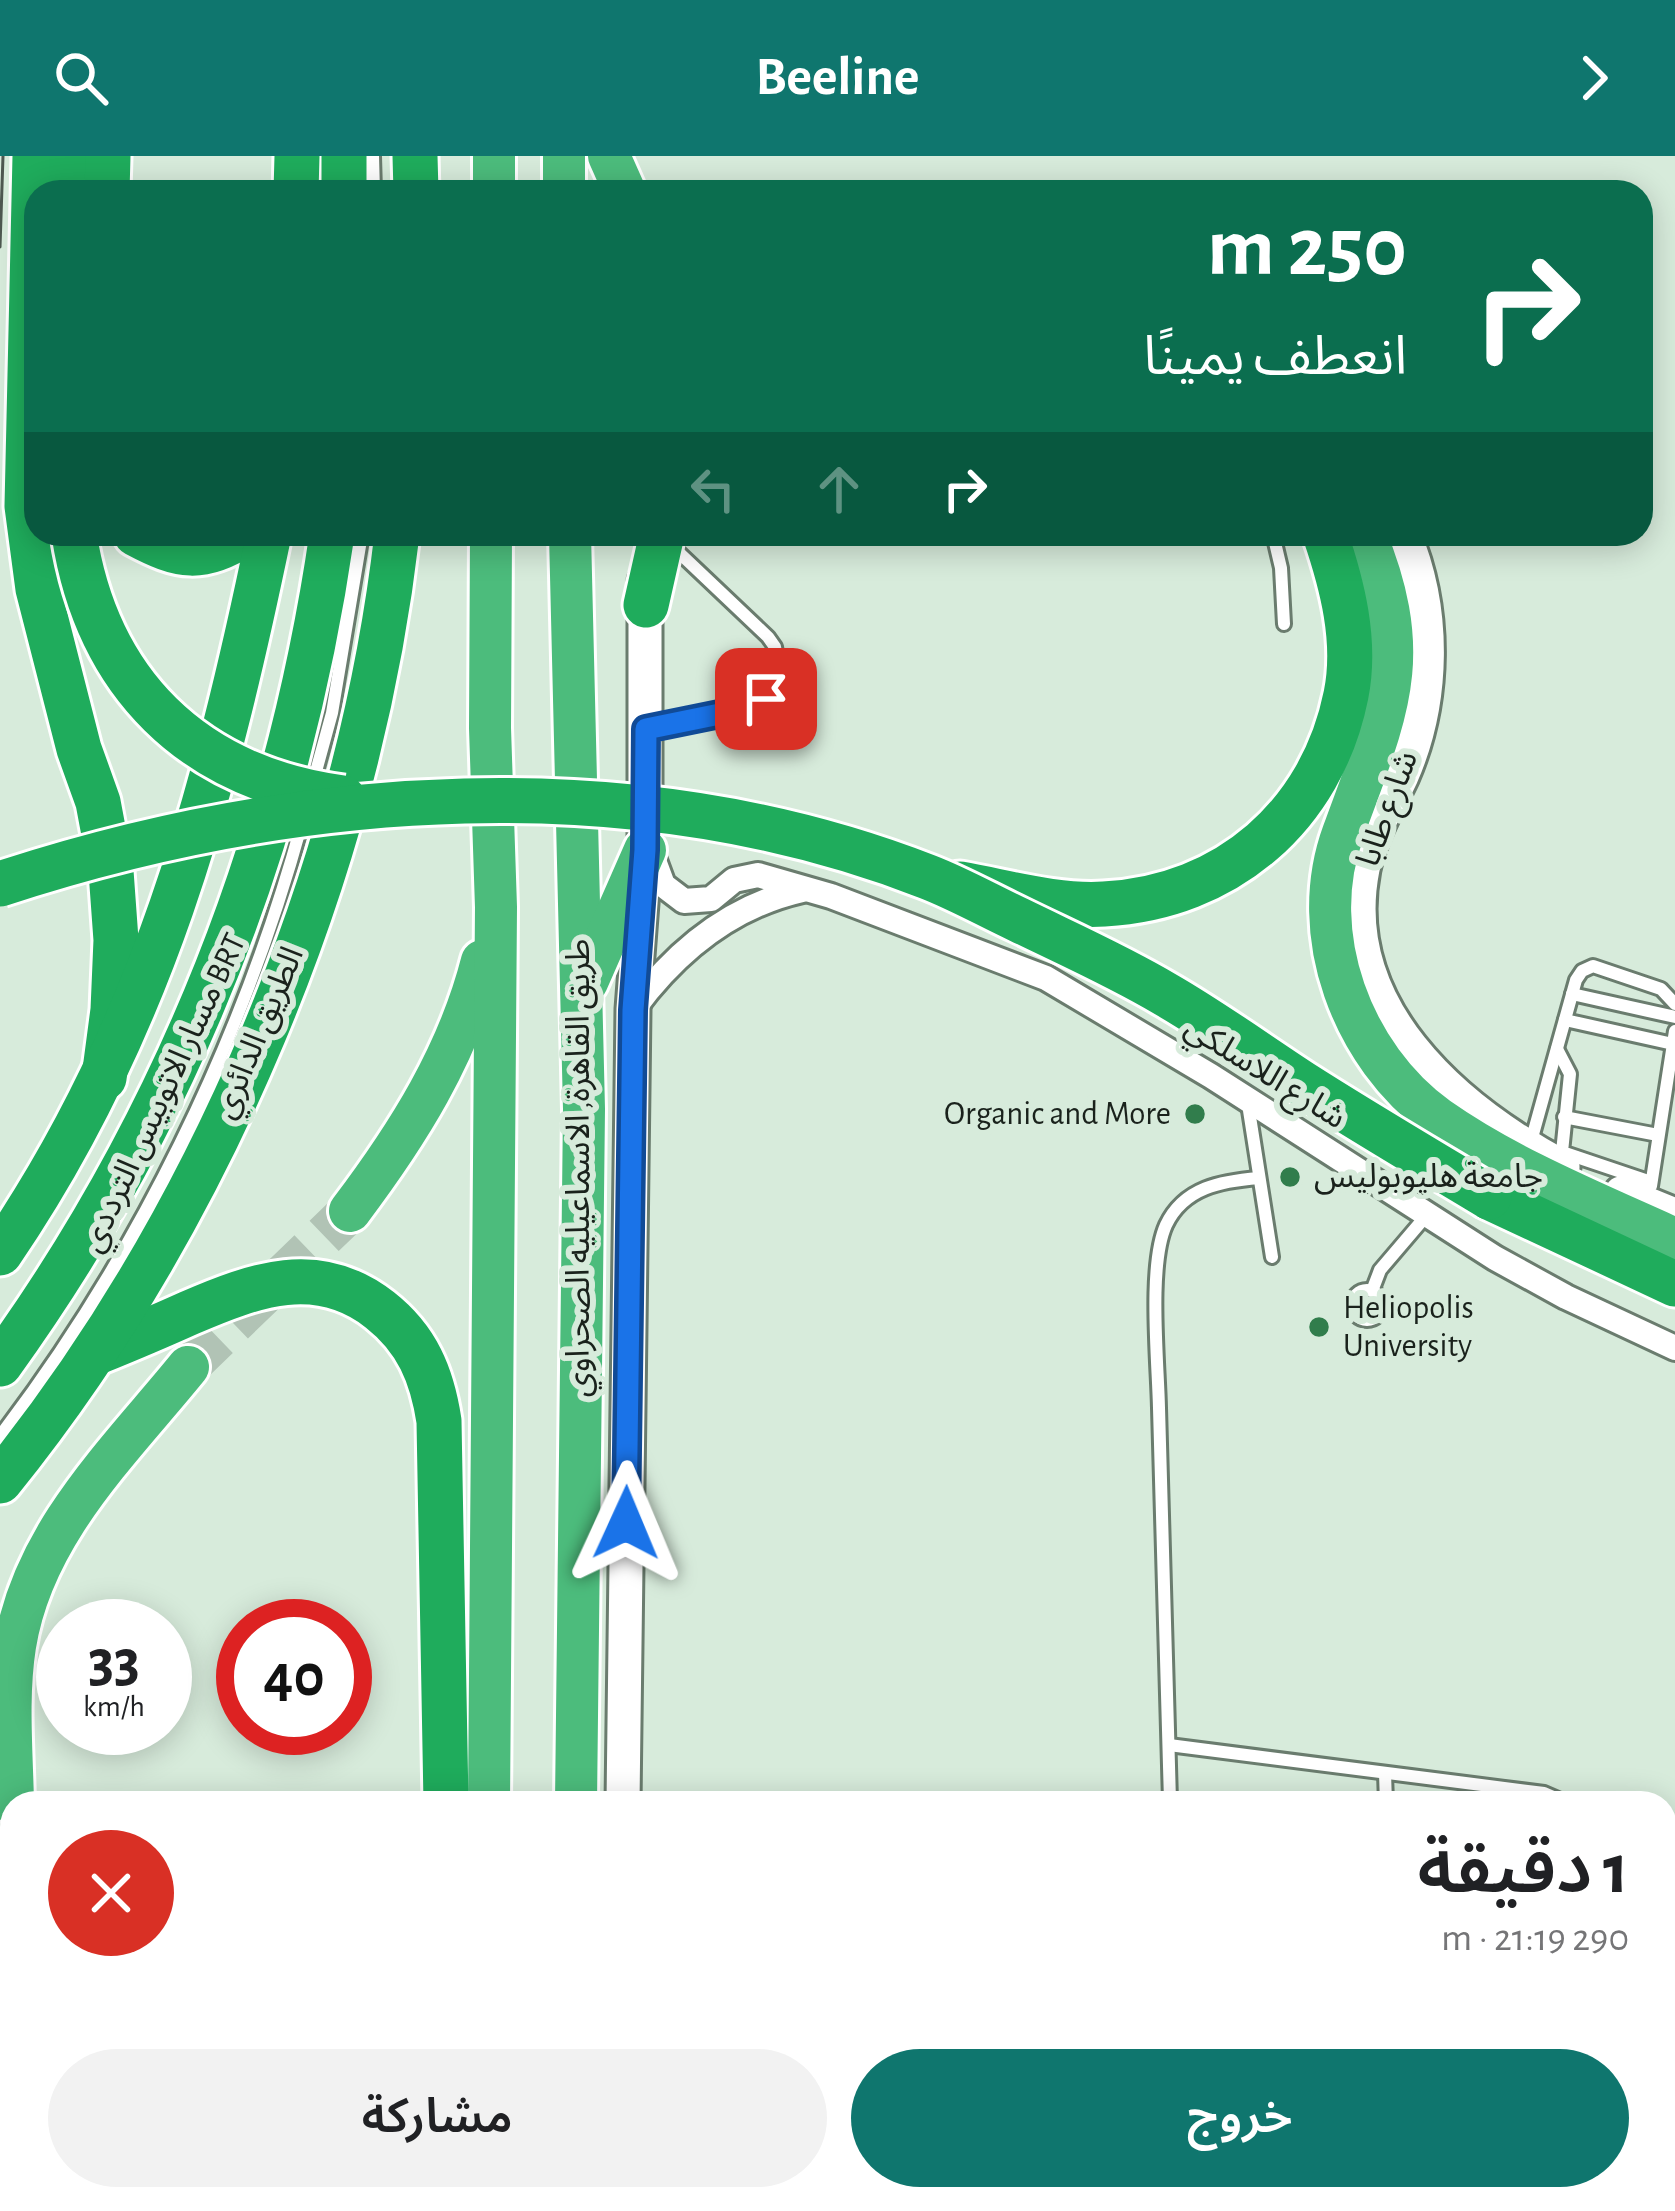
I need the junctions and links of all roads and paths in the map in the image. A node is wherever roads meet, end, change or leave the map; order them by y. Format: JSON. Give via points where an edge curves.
{"nodes":[{"id":1,"x":32,"y":546,"type":"edge"},
{"id":2,"x":76,"y":546,"type":"edge"},
{"id":3,"x":158,"y":546,"type":"edge"},
{"id":4,"x":225,"y":546,"type":"edge"},
{"id":5,"x":267,"y":546,"type":"edge"},
{"id":6,"x":330,"y":546,"type":"edge"},
{"id":7,"x":360,"y":546,"type":"edge"},
{"id":8,"x":395,"y":546,"type":"edge"},
{"id":9,"x":491,"y":546,"type":"edge"},
{"id":10,"x":570,"y":546,"type":"edge"},
{"id":11,"x":643,"y":546,"type":"edge"},
{"id":12,"x":659,"y":546,"type":"edge"},
{"id":13,"x":672,"y":546,"type":"edge"},
{"id":14,"x":1276,"y":546,"type":"edge"},
{"id":15,"x":1329,"y":546,"type":"edge"},
{"id":16,"x":1369,"y":546,"type":"edge"},
{"id":17,"x":1409,"y":546,"type":"edge"},
{"id":18,"x":646,"y":605,"type":"junction"},
{"id":19,"x":1284,"y":624,"type":"dead end"},
{"id":20,"x":646,"y":729,"type":"junction"},
{"id":21,"x":382,"y":803,"type":"junction"},
{"id":22,"x":645,"y":843,"type":"junction"},
{"id":23,"x":930,"y":878,"type":"junction"},
{"id":24,"x":0,"y":884,"type":"edge"},
{"id":25,"x":804,"y":889,"type":"junction"},
{"id":26,"x":496,"y":907,"type":"junction"},
{"id":27,"x":582,"y":994,"type":"junction"},
{"id":28,"x":1572,"y":994,"type":"junction"},
{"id":29,"x":1675,"y":1004,"type":"edge"},
{"id":30,"x":633,"y":1010,"type":"junction"},
{"id":31,"x":1675,"y":1017,"type":"edge"},
{"id":32,"x":1565,"y":1019,"type":"junction"},
{"id":33,"x":1674,"y":1038,"type":"edge"},
{"id":34,"x":1557,"y":1049,"type":"junction"},
{"id":35,"x":104,"y":1078,"type":"junction"},
{"id":36,"x":1248,"y":1099,"type":"junction"},
{"id":37,"x":1564,"y":1117,"type":"junction"},
{"id":38,"x":1658,"y":1135,"type":"junction"},
{"id":39,"x":1529,"y":1148,"type":"junction"},
{"id":40,"x":1259,"y":1178,"type":"junction"},
{"id":41,"x":1658,"y":1201,"type":"edge"},
{"id":42,"x":350,"y":1210,"type":"tunnel mouth"},
{"id":43,"x":1426,"y":1216,"type":"junction"},
{"id":44,"x":1675,"y":1239,"type":"edge"},
{"id":45,"x":7,"y":1242,"type":"edge"},
{"id":46,"x":1272,"y":1257,"type":"dead end"},
{"id":47,"x":1675,"y":1284,"type":"edge"},
{"id":48,"x":1372,"y":1291,"type":"dead end"},
{"id":49,"x":1675,"y":1348,"type":"edge"},
{"id":50,"x":95,"y":1353,"type":"junction"},
{"id":51,"x":0,"y":1364,"type":"edge"},
{"id":52,"x":188,"y":1367,"type":"tunnel mouth"},
{"id":53,"x":0,"y":1436,"type":"edge"},
{"id":54,"x":0,"y":1481,"type":"edge"},
{"id":55,"x":1168,"y":1745,"type":"junction"},
{"id":56,"x":1385,"y":1773,"type":"junction"},
{"id":57,"x":14,"y":1791,"type":"edge"},
{"id":58,"x":446,"y":1791,"type":"edge"},
{"id":59,"x":489,"y":1791,"type":"edge"},
{"id":60,"x":575,"y":1791,"type":"edge"},
{"id":61,"x":623,"y":1791,"type":"edge"},
{"id":62,"x":1170,"y":1791,"type":"edge"},
{"id":63,"x":1386,"y":1791,"type":"edge"},
{"id":64,"x":1528,"y":1791,"type":"edge"}],
"edges":[{"from":1,"to":35,"type":"highway","via":[[111,871],[114,986]]},
{"from":2,"to":21,"type":"highway","bridge":true,"via":[[97,625],[122,670],[186,740],[280,783]]},
{"from":3,"to":4,"type":"highway","via":[[172,554]]},
{"from":5,"to":35,"type":"highway","via":[[237,688],[172,912]]},
{"from":6,"to":51,"type":"highway","name":"الطريق الدائري","via":[[301,708],[227,947],[140,1140]]},
{"from":7,"to":53,"type":"lane","name":"مسار الاتوبيس الترددي BRT","via":[[332,713],[286,881],[236,1018],[110,1277]]},
{"from":8,"to":50,"type":"highway","name":"الطريق الدائري","via":[[374,675],[304,927],[229,1109]]},
{"from":9,"to":26,"type":"highway"},
{"from":10,"to":27,"type":"highway","name":"طريق القاهرة, الاسماعيليه الصحراوي"},
{"from":11,"to":18,"type":"street"},
{"from":12,"to":18,"type":"highway"},
{"from":13,"to":20,"type":"lane","via":[[768,638],[781,673],[759,706]]},
{"from":14,"to":19,"type":"lane"},
{"from":15,"to":23,"type":"highway","bridge":true,"via":[[1349,637],[1347,693],[1298,808],[1258,847],[1204,882],[1102,904]]},
{"from":16,"to":44,"type":"highway","via":[[1395,644],[1390,702],[1331,879],[1329,926],[1354,1012],[1390,1070],[1437,1117]]},
{"from":17,"to":39,"type":"street","name":"شارع طابا","via":[[1426,611],[1428,666],[1420,720],[1364,868],[1363,953],[1396,1031]]},
{"from":18,"to":20,"type":"street"},
{"from":20,"to":22,"type":"street"},
{"from":21,"to":23,"type":"highway","bridge":true,"via":[[642,809],[837,846]]},
{"from":21,"to":24,"type":"highway","bridge":true,"via":[[191,834]]},
{"from":22,"to":25,"type":"street","name":"شارع اللاسلكي","via":[[664,885],[685,901],[711,899],[746,876]]},
{"from":22,"to":27,"type":"highway"},
{"from":22,"to":30,"type":"street"},
{"from":23,"to":47,"type":"highway","bridge":true,"via":[[1161,991],[1489,1197]]},
{"from":25,"to":30,"type":"street","via":[[716,927],[670,964]]},
{"from":25,"to":36,"type":"street","name":"شارع اللاسلكي","via":[[1046,978]]},
{"from":26,"to":42,"type":"highway","via":[[443,1069]]},
{"from":26,"to":59,"type":"highway"},
{"from":27,"to":60,"type":"highway","name":"طريق القاهرة, الاسماعيليه الصحراوي"},
{"from":28,"to":29,"type":"lane","via":[[1578,975],[1593,966],[1661,989]]},
{"from":28,"to":31,"type":"lane"},
{"from":28,"to":32,"type":"lane"},
{"from":30,"to":61,"type":"street"},
{"from":32,"to":33,"type":"lane"},
{"from":32,"to":34,"type":"lane"},
{"from":33,"to":38,"type":"lane"},
{"from":34,"to":37,"type":"lane","via":[[1570,1074]]},
{"from":34,"to":39,"type":"lane"},
{"from":35,"to":45,"type":"highway"},
{"from":36,"to":40,"type":"lane"},
{"from":36,"to":43,"type":"street","name":"شارع اللاسلكي"},
{"from":37,"to":38,"type":"lane"},
{"from":37,"to":41,"type":"lane","via":[[1566,1155]]},
{"from":38,"to":41,"type":"lane"},
{"from":39,"to":41,"type":"street","name":"شارع طابا"},
{"from":40,"to":46,"type":"lane"},
{"from":40,"to":55,"type":"lane","via":[[1194,1193],[1160,1241]]},
{"from":43,"to":48,"type":"lane"},
{"from":43,"to":49,"type":"street","name":"شارع اللاسلكي"},
{"from":50,"to":54,"type":"highway","name":"الطريق الدائري"},
{"from":50,"to":58,"type":"highway","via":[[227,1294],[298,1278],[367,1299],[412,1340],[439,1421]]},
{"from":52,"to":57,"type":"highway","via":[[76,1504],[42,1559],[14,1652]]},
{"from":55,"to":56,"type":"lane"},
{"from":55,"to":62,"type":"lane"},
{"from":56,"to":63,"type":"lane"},
{"from":56,"to":64,"type":"lane"}]}
